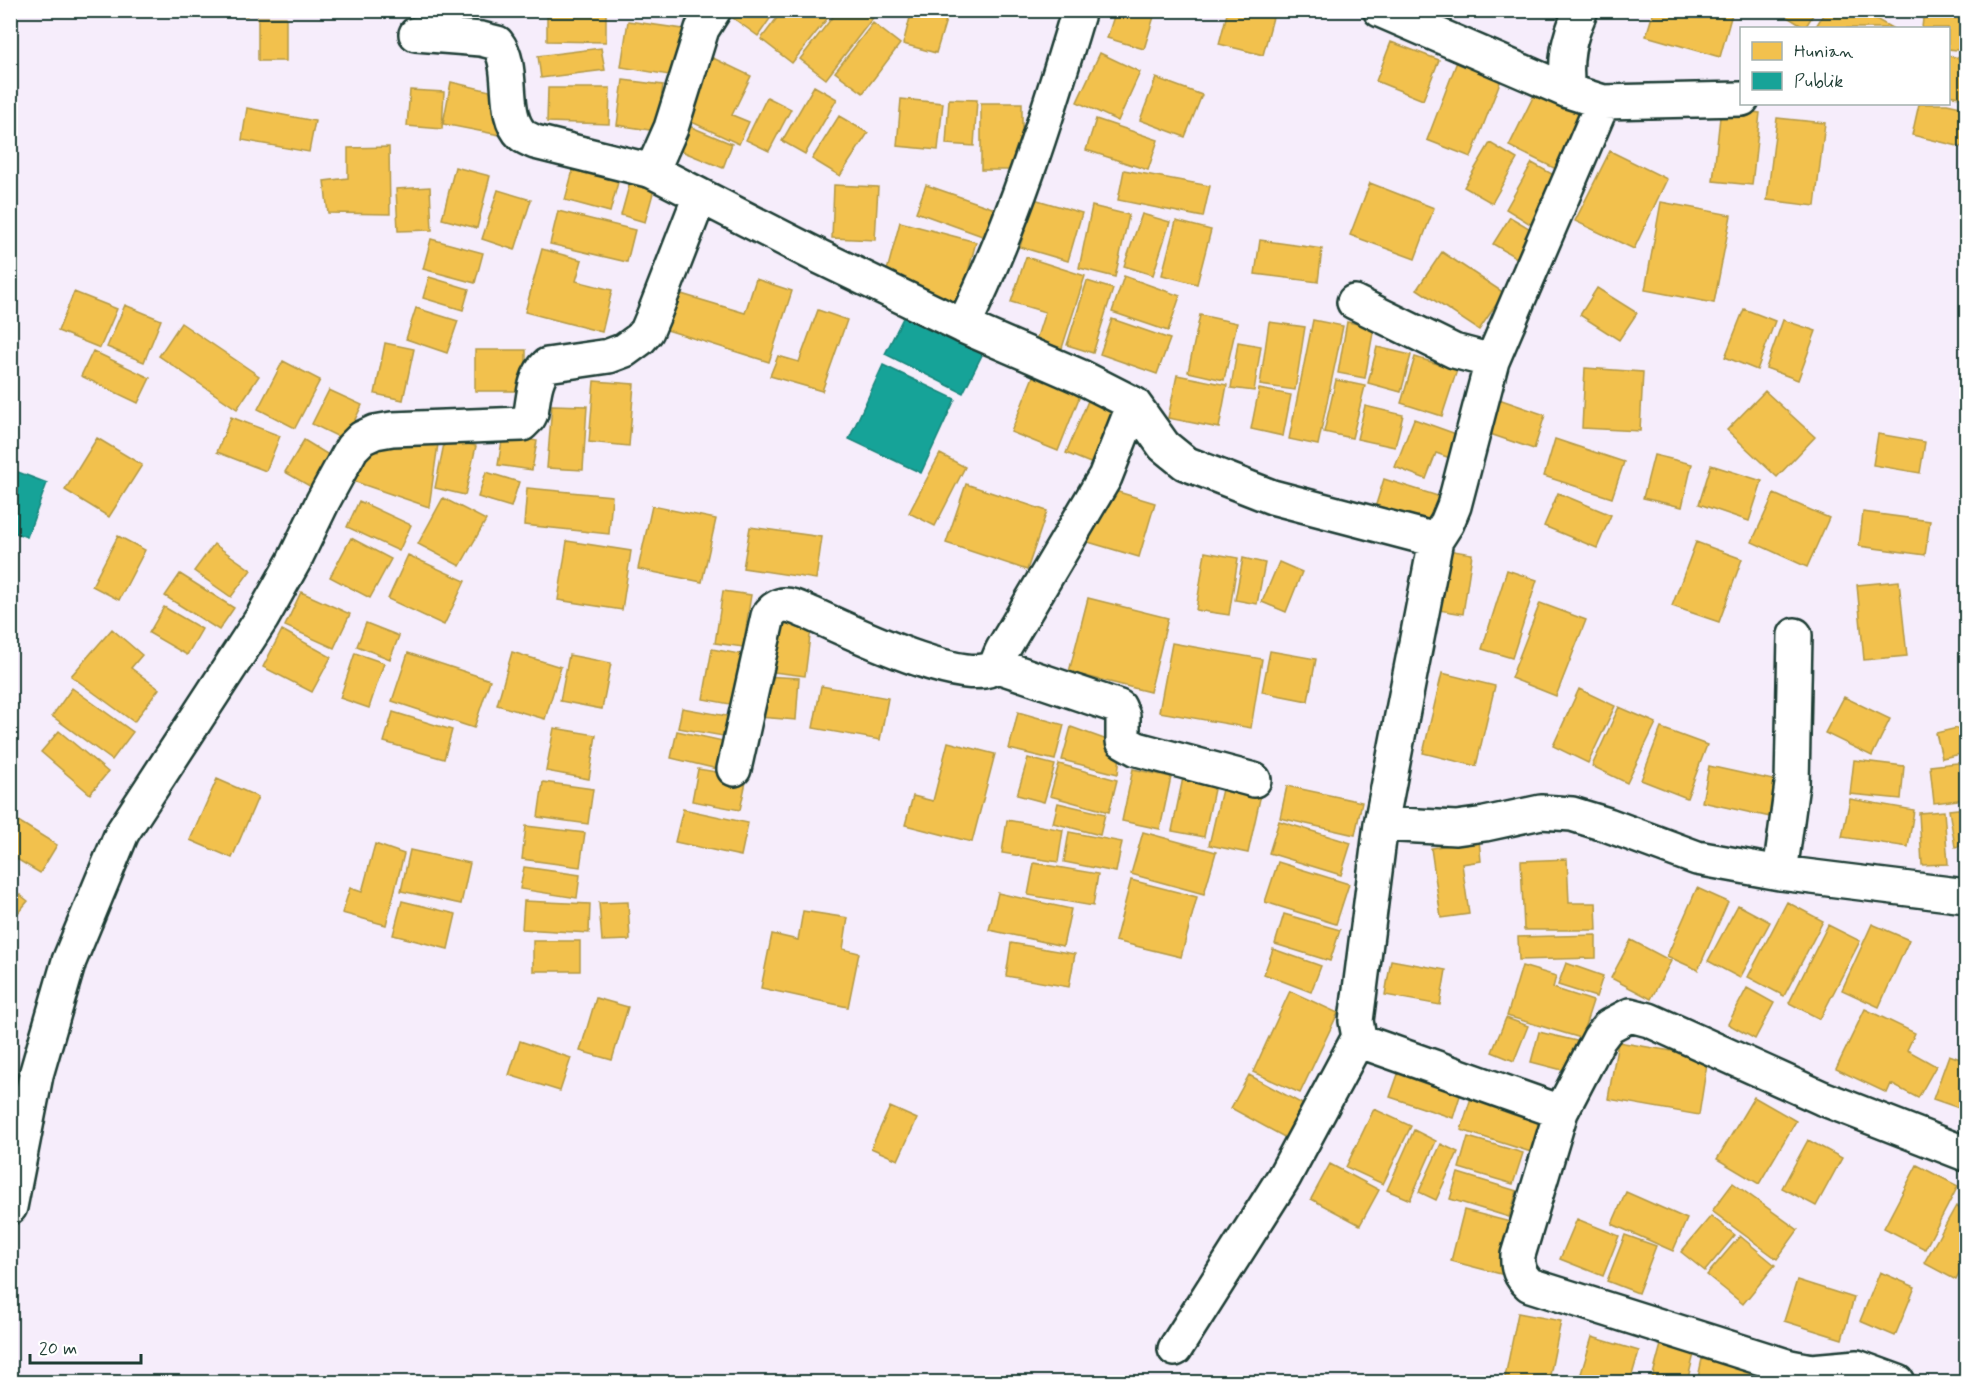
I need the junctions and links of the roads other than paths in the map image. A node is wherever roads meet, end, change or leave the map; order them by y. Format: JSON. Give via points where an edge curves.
{"nodes":[{"id":1,"x":714,"y":10,"type":"edge"},
{"id":2,"x":1079,"y":10,"type":"edge"},
{"id":3,"x":1380,"y":10,"type":"edge"},
{"id":4,"x":1581,"y":10,"type":"edge"},
{"id":5,"x":416,"y":34,"type":"dead end"},
{"id":6,"x":1568,"y":91,"type":"junction"},
{"id":7,"x":1740,"y":99,"type":"edge"},
{"id":8,"x":1603,"y":102,"type":"junction"},
{"id":9,"x":652,"y":171,"type":"junction"},
{"id":10,"x":700,"y":196,"type":"junction"},
{"id":11,"x":1354,"y":302,"type":"dead end"},
{"id":12,"x":963,"y":326,"type":"junction"},
{"id":13,"x":1492,"y":361,"type":"junction"},
{"id":14,"x":1134,"y":404,"type":"junction"},
{"id":15,"x":1436,"y":540,"type":"junction"},
{"id":16,"x":1795,"y":635,"type":"dead end"},
{"id":17,"x":995,"y":665,"type":"junction"},
{"id":18,"x":734,"y":769,"type":"dead end"},
{"id":19,"x":1254,"y":780,"type":"dead end"},
{"id":20,"x":1381,"y":824,"type":"junction"},
{"id":21,"x":1780,"y":873,"type":"junction"},
{"id":22,"x":1966,"y":896,"type":"edge"},
{"id":23,"x":1359,"y":1037,"type":"junction"},
{"id":24,"x":1561,"y":1112,"type":"junction"},
{"id":25,"x":1966,"y":1154,"type":"edge"},
{"id":26,"x":10,"y":1207,"type":"edge"},
{"id":27,"x":1175,"y":1349,"type":"dead end"},
{"id":28,"x":1898,"y":1383,"type":"edge"}],
"edges":[{"from":1,"to":9,"type":"street","via":[[702,29]]},
{"from":2,"to":12,"type":"street","via":[[1048,111],[987,276]]},
{"from":3,"to":6,"type":"street"},
{"from":4,"to":6,"type":"street","via":[[1566,58]]},
{"from":5,"to":9,"type":"street","via":[[496,43],[503,53],[513,116],[522,135],[556,149]]},
{"from":6,"to":8,"type":"street"},
{"from":7,"to":8,"type":"street"},
{"from":8,"to":13,"type":"street"},
{"from":9,"to":10,"type":"street"},
{"from":10,"to":12,"type":"street"},
{"from":10,"to":26,"type":"street","via":[[647,331],[633,345],[609,356],[547,365],[537,378],[529,417],[522,424],[392,429],[362,438],[352,448],[262,618],[122,833],[69,961],[36,1075]]},
{"from":11,"to":13,"type":"street","via":[[1454,351]]},
{"from":12,"to":14,"type":"street"},
{"from":13,"to":15,"type":"street","via":[[1454,506]]},
{"from":14,"to":15,"type":"street","via":[[1164,446],[1185,463],[1272,497]]},
{"from":14,"to":17,"type":"street","via":[[1105,477]]},
{"from":15,"to":20,"type":"street"},
{"from":16,"to":21,"type":"street","via":[[1792,784]]},
{"from":17,"to":18,"type":"street","via":[[987,670],[969,671],[916,660],[807,612],[774,607],[768,616]]},
{"from":17,"to":19,"type":"street","via":[[1119,707],[1123,741],[1137,749]]},
{"from":20,"to":21,"type":"street","via":[[1456,828],[1541,812],[1572,814],[1697,858]]},
{"from":20,"to":23,"type":"street","via":[[1356,1021]]},
{"from":21,"to":22,"type":"street"},
{"from":23,"to":24,"type":"street","via":[[1381,1049]]},
{"from":23,"to":27,"type":"street","via":[[1284,1177]]},
{"from":24,"to":25,"type":"street","via":[[1599,1039],[1609,1026],[1630,1015],[1822,1098]]},
{"from":24,"to":28,"type":"street","via":[[1518,1255],[1519,1271],[1530,1285],[1790,1367],[1811,1371],[1857,1367]]}]}
